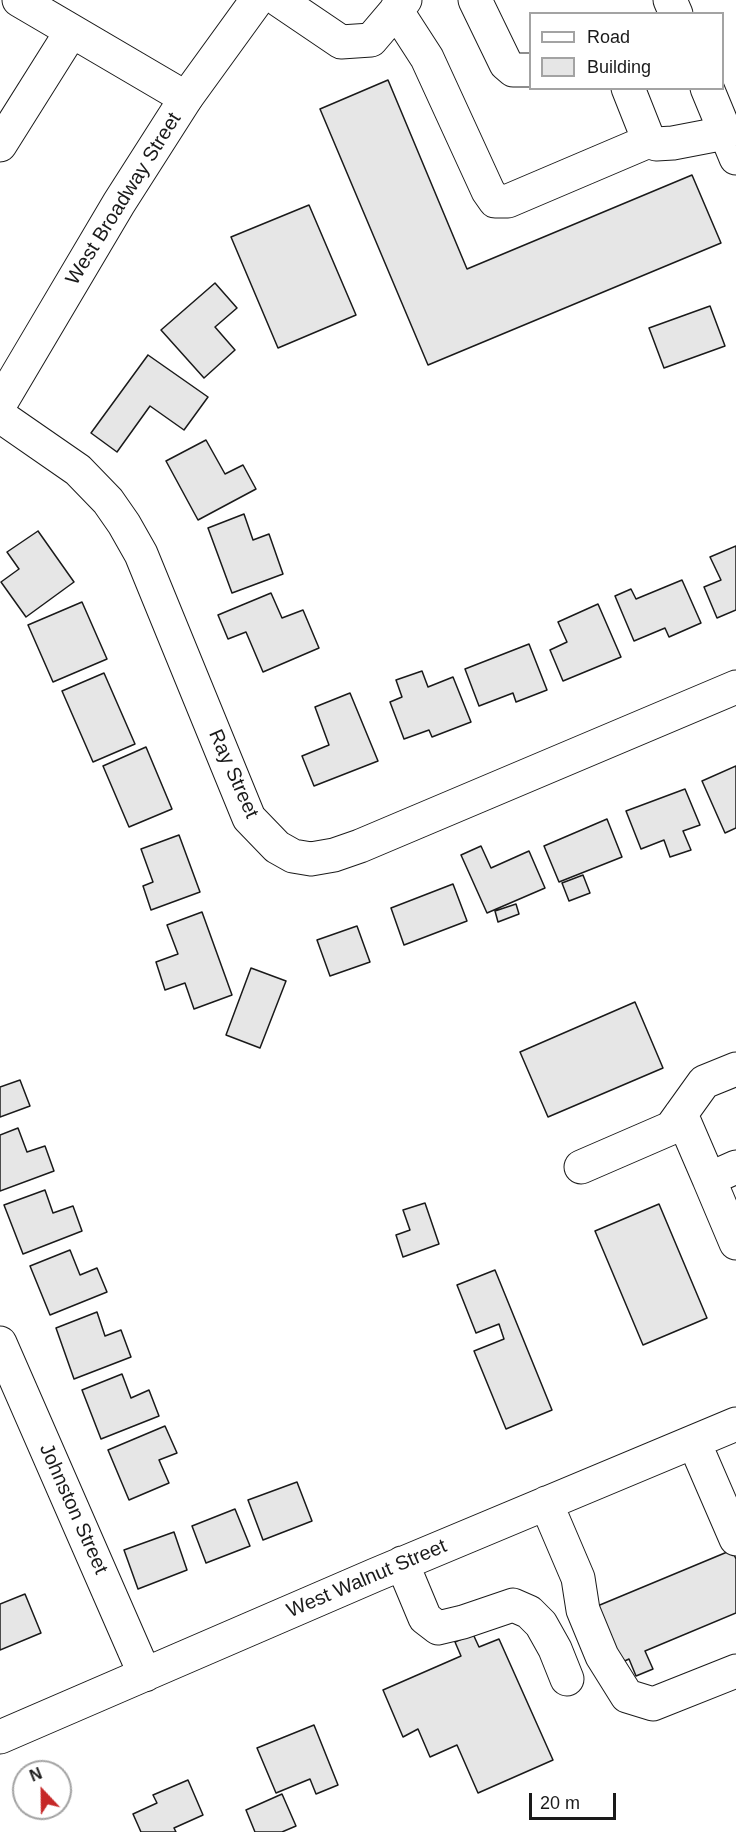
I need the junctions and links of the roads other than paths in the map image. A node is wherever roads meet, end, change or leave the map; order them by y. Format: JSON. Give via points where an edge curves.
{"nodes":[{"id":1,"x":19,"y":0,"type":"edge"},
{"id":2,"x":257,"y":0,"type":"edge"},
{"id":3,"x":279,"y":0,"type":"edge"},
{"id":4,"x":475,"y":0,"type":"edge"},
{"id":5,"x":400,"y":5,"type":"edge"},
{"id":6,"x":71,"y":32,"type":"junction"},
{"id":7,"x":529,"y":70,"type":"edge"},
{"id":8,"x":629,"y":90,"type":"edge"},
{"id":9,"x":708,"y":90,"type":"edge"},
{"id":10,"x":186,"y":98,"type":"junction"},
{"id":11,"x":649,"y":141,"type":"junction"},
{"id":12,"x":0,"y":145,"type":"edge"},
{"id":13,"x":731,"y":145,"type":"edge"},
{"id":14,"x":0,"y":404,"type":"edge"},
{"id":15,"x":0,"y":416,"type":"edge"},
{"id":16,"x":736,"y":687,"type":"edge"},
{"id":17,"x":736,"y":1069,"type":"edge"},
{"id":18,"x":681,"y":1114,"type":"junction"},
{"id":19,"x":581,"y":1167,"type":"dead end"},
{"id":20,"x":723,"y":1173,"type":"edge"},
{"id":21,"x":736,"y":1243,"type":"edge"},
{"id":22,"x":0,"y":1343,"type":"edge"},
{"id":23,"x":736,"y":1424,"type":"edge"},
{"id":24,"x":694,"y":1442,"type":"junction"},
{"id":25,"x":546,"y":1503,"type":"junction"},
{"id":26,"x":736,"y":1539,"type":"edge"},
{"id":27,"x":402,"y":1563,"type":"junction"},
{"id":28,"x":736,"y":1671,"type":"edge"},
{"id":29,"x":145,"y":1675,"type":"junction"},
{"id":30,"x":567,"y":1679,"type":"dead end"},
{"id":31,"x":0,"y":1737,"type":"edge"}],
"edges":[{"from":1,"to":6,"type":"street"},
{"from":2,"to":10,"type":"street","name":"West Broadway Street"},
{"from":3,"to":5,"type":"street","via":[[341,42],[371,40]]},
{"from":4,"to":7,"type":"street","via":[[506,64],[513,70]]},
{"from":5,"to":11,"type":"street","via":[[495,201],[508,201]]},
{"from":6,"to":10,"type":"street"},
{"from":6,"to":12,"type":"street"},
{"from":8,"to":11,"type":"street"},
{"from":9,"to":13,"type":"street"},
{"from":10,"to":14,"type":"street","name":"West Broadway Street"},
{"from":11,"to":13,"type":"street"},
{"from":15,"to":16,"type":"street","name":"Ray Street","via":[[78,470],[124,524],[141,554],[249,818],[277,847],[293,856],[311,859],[360,846]]},
{"from":17,"to":18,"type":"street","via":[[704,1082]]},
{"from":18,"to":19,"type":"street","via":[[671,1128]]},
{"from":18,"to":20,"type":"street"},
{"from":20,"to":21,"type":"street"},
{"from":22,"to":29,"type":"street","name":"Johnston Street"},
{"from":23,"to":24,"type":"street","name":"West Walnut Street"},
{"from":24,"to":25,"type":"street","name":"West Walnut Street"},
{"from":24,"to":26,"type":"street"},
{"from":25,"to":27,"type":"street","name":"West Walnut Street"},
{"from":25,"to":28,"type":"street","via":[[578,1578],[583,1610],[602,1656],[627,1696],[653,1704]]},
{"from":27,"to":29,"type":"street","name":"West Walnut Street"},
{"from":27,"to":30,"type":"street","via":[[425,1618],[438,1628],[513,1605],[529,1612],[542,1624]]},
{"from":29,"to":31,"type":"street","name":"West Walnut Street"}]}
